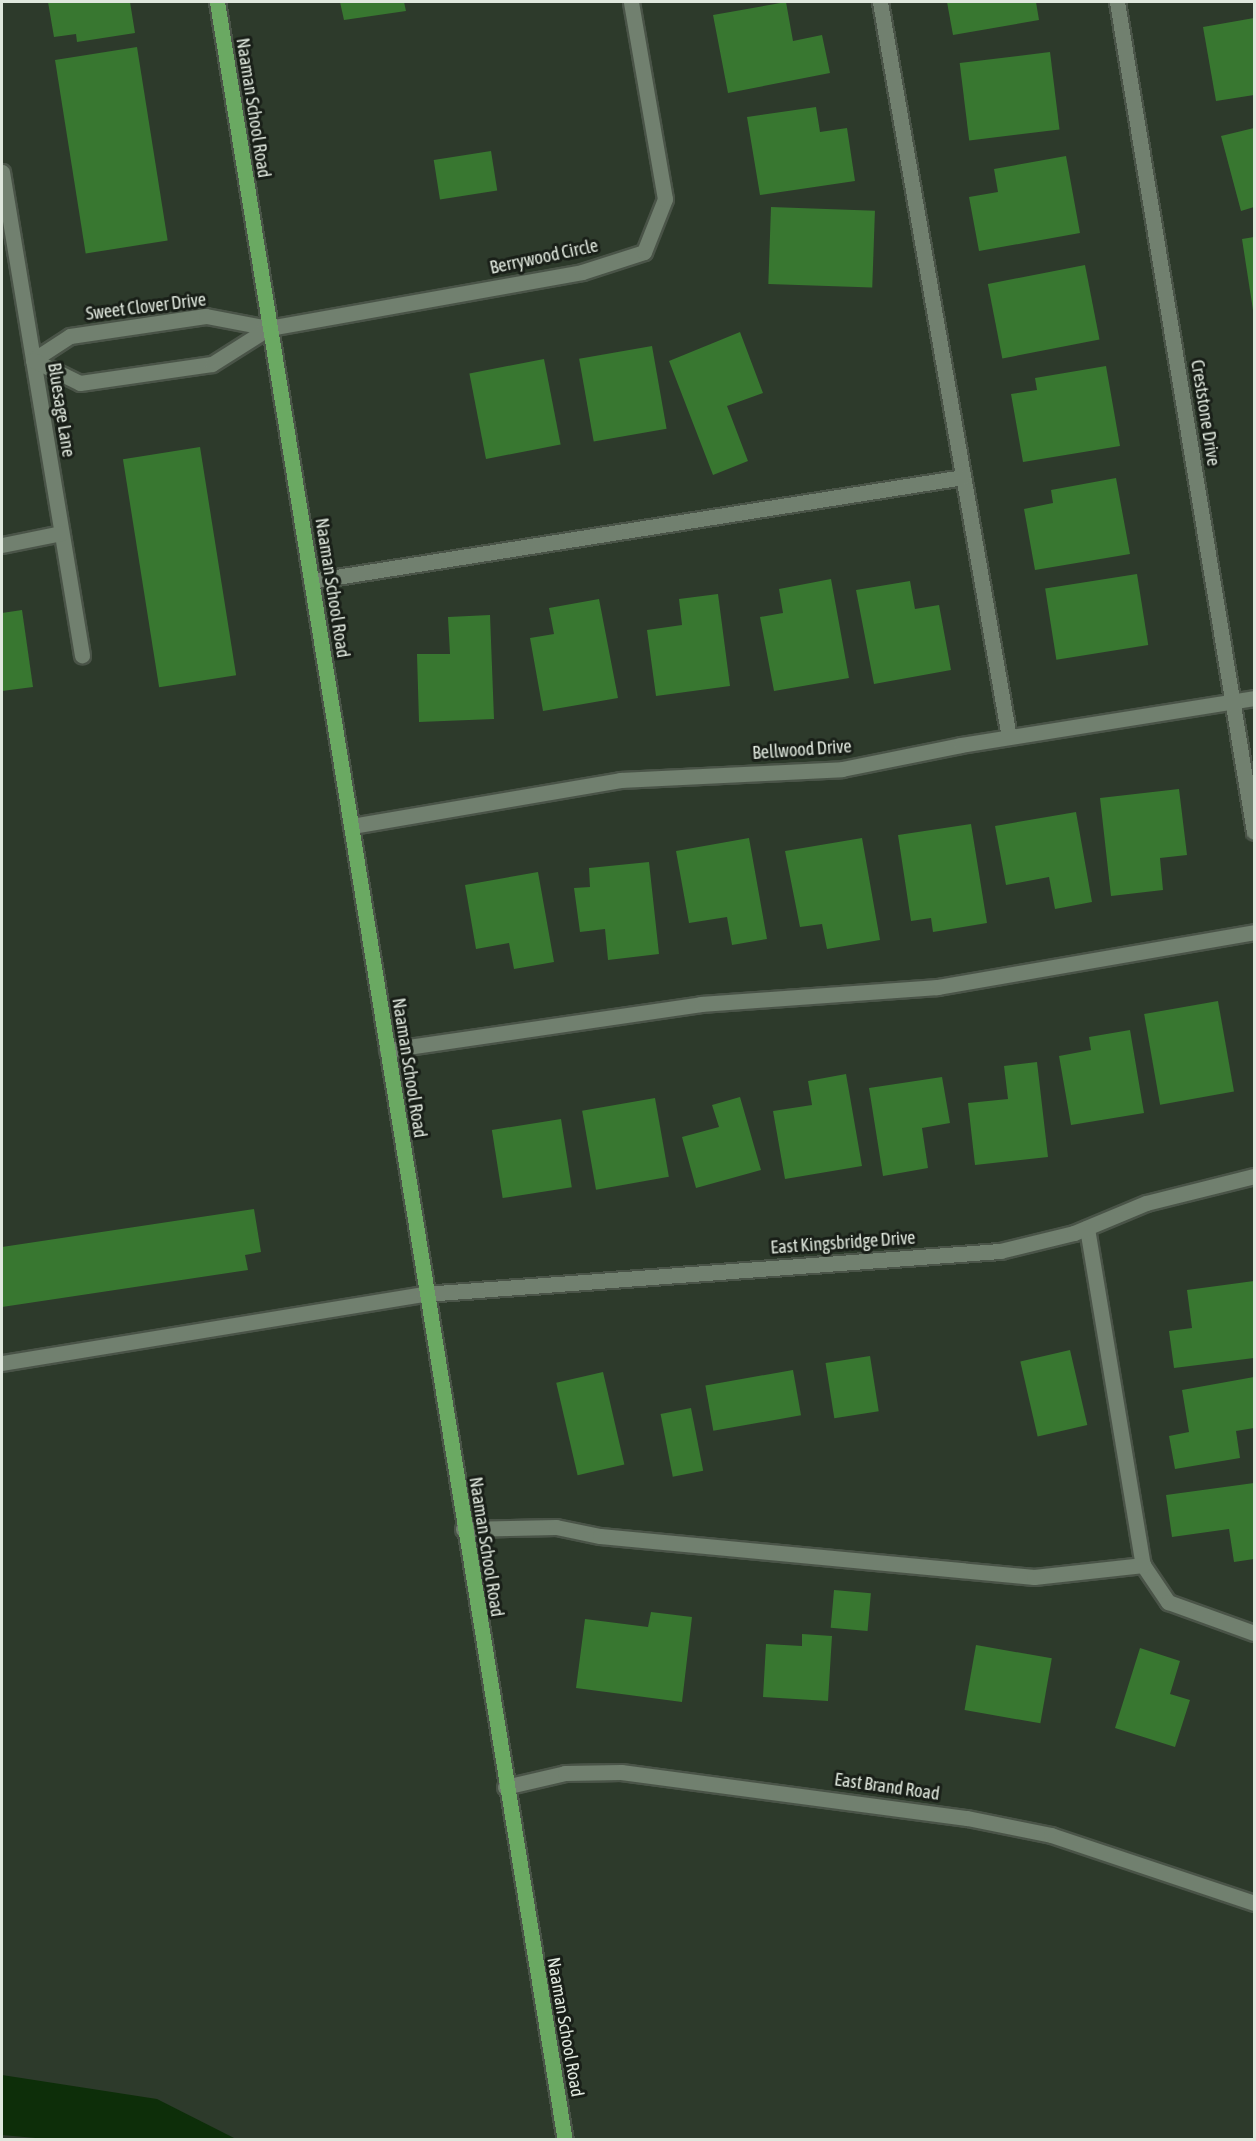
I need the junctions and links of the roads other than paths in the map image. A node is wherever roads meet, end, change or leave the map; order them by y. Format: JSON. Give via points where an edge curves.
{"nodes":[{"id":1,"x":217,"y":2,"type":"edge"},
{"id":2,"x":631,"y":2,"type":"edge"},
{"id":3,"x":880,"y":2,"type":"edge"},
{"id":4,"x":1117,"y":2,"type":"edge"},
{"id":5,"x":2,"y":172,"type":"edge"},
{"id":6,"x":269,"y":328,"type":"junction"},
{"id":7,"x":33,"y":360,"type":"junction"},
{"id":8,"x":963,"y":477,"type":"junction"},
{"id":9,"x":61,"y":533,"type":"junction"},
{"id":10,"x":2,"y":545,"type":"edge"},
{"id":11,"x":311,"y":581,"type":"junction"},
{"id":12,"x":82,"y":655,"type":"dead end"},
{"id":13,"x":1254,"y":698,"type":"edge"},
{"id":14,"x":1232,"y":702,"type":"junction"},
{"id":15,"x":1009,"y":737,"type":"junction"},
{"id":16,"x":352,"y":826,"type":"junction"},
{"id":17,"x":1254,"y":832,"type":"edge"},
{"id":18,"x":1254,"y":932,"type":"edge"},
{"id":19,"x":387,"y":1050,"type":"junction"},
{"id":20,"x":1254,"y":1176,"type":"edge"},
{"id":21,"x":1087,"y":1228,"type":"junction"},
{"id":22,"x":424,"y":1293,"type":"junction"},
{"id":23,"x":2,"y":1363,"type":"edge"},
{"id":24,"x":463,"y":1529,"type":"junction"},
{"id":25,"x":1143,"y":1565,"type":"junction"},
{"id":26,"x":1254,"y":1634,"type":"edge"},
{"id":27,"x":505,"y":1787,"type":"junction"},
{"id":28,"x":1254,"y":1904,"type":"edge"},
{"id":29,"x":564,"y":2139,"type":"edge"}],
"edges":[{"from":1,"to":6,"type":"main road","name":"Naaman School Road"},
{"from":2,"to":6,"type":"street","name":"Berrywood Circle","via":[[665,199],[644,252],[582,272]]},
{"from":3,"to":8,"type":"street"},
{"from":4,"to":14,"type":"street","name":"Creststone Drive"},
{"from":5,"to":7,"type":"street","name":"Bluesage Lane"},
{"from":6,"to":7,"type":"street","name":"Sweet Clover Drive","via":[[206,316],[70,336]]},
{"from":6,"to":7,"type":"street","via":[[212,364],[80,383]]},
{"from":6,"to":11,"type":"main road","name":"Naaman School Road"},
{"from":7,"to":9,"type":"street","name":"Bluesage Lane"},
{"from":8,"to":11,"type":"street"},
{"from":8,"to":15,"type":"street"},
{"from":9,"to":10,"type":"street"},
{"from":9,"to":12,"type":"street","name":"Bluesage Lane"},
{"from":11,"to":16,"type":"main road","name":"Naaman School Road"},
{"from":13,"to":14,"type":"street","name":"Bellwood Drive"},
{"from":14,"to":15,"type":"street","name":"Bellwood Drive"},
{"from":14,"to":17,"type":"street","name":"Creststone Drive"},
{"from":15,"to":16,"type":"street","name":"Bellwood Drive","via":[[842,769],[620,780]]},
{"from":16,"to":19,"type":"main road","name":"Naaman School Road"},
{"from":18,"to":19,"type":"street","via":[[936,987],[701,1004]]},
{"from":19,"to":22,"type":"main road","name":"Naaman School Road"},
{"from":20,"to":21,"type":"street","name":"East Kingsbridge Drive","via":[[1146,1203]]},
{"from":21,"to":22,"type":"street","name":"East Kingsbridge Drive","via":[[1000,1251]]},
{"from":21,"to":25,"type":"street"},
{"from":22,"to":23,"type":"street","name":"East Kingsbridge Drive"},
{"from":22,"to":24,"type":"main road","name":"Naaman School Road"},
{"from":24,"to":25,"type":"street","via":[[556,1527],[600,1536],[1034,1577]]},
{"from":24,"to":27,"type":"main road","name":"Naaman School Road"},
{"from":25,"to":26,"type":"street","via":[[1168,1602]]},
{"from":27,"to":28,"type":"street","name":"East Brand Road","via":[[565,1773],[621,1772],[967,1818],[1051,1834]]},
{"from":27,"to":29,"type":"main road","name":"Naaman School Road"}]}
